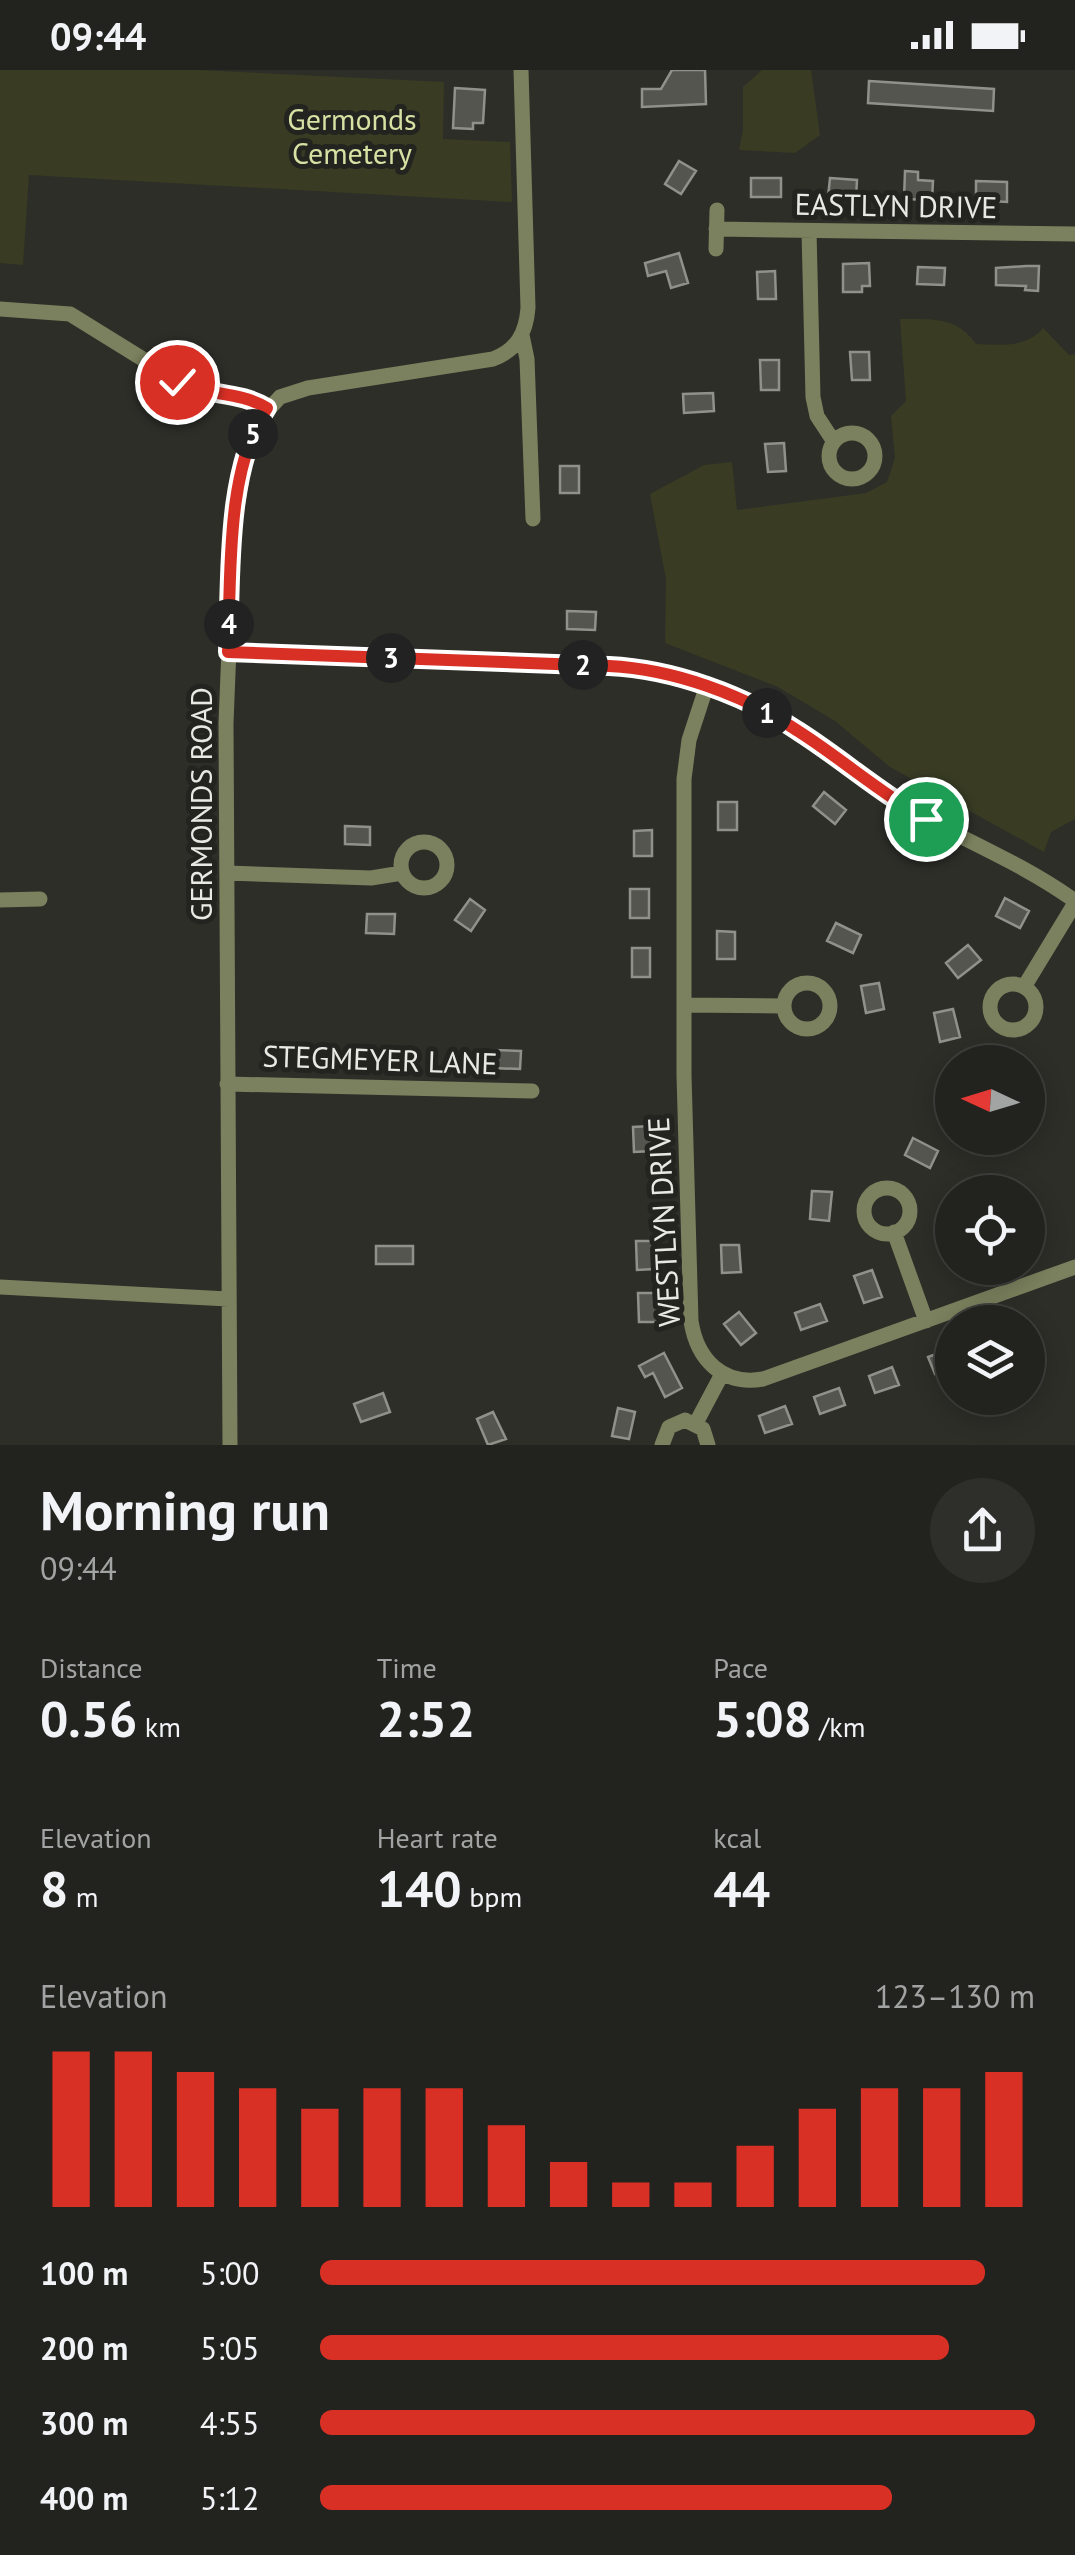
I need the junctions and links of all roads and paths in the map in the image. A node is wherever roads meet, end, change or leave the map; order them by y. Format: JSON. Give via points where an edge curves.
{"nodes":[{"id":1,"x":521,"y":70,"type":"edge"},
{"id":2,"x":717,"y":210,"type":"dead end"},
{"id":3,"x":716,"y":230,"type":"junction"},
{"id":4,"x":809,"y":231,"type":"junction"},
{"id":5,"x":1075,"y":234,"type":"edge"},
{"id":6,"x":716,"y":250,"type":"dead end"},
{"id":7,"x":0,"y":308,"type":"edge"},
{"id":8,"x":522,"y":335,"type":"junction"},
{"id":9,"x":267,"y":408,"type":"junction"},
{"id":10,"x":834,"y":442,"type":"dead end"},
{"id":11,"x":533,"y":519,"type":"dead end"},
{"id":12,"x":228,"y":652,"type":"junction"},
{"id":13,"x":706,"y":688,"type":"junction"},
{"id":14,"x":227,"y":872,"type":"junction"},
{"id":15,"x":402,"y":872,"type":"dead end"},
{"id":16,"x":40,"y":899,"type":"dead end"},
{"id":17,"x":0,"y":900,"type":"edge"},
{"id":18,"x":1075,"y":902,"type":"edge"},
{"id":19,"x":1024,"y":987,"type":"dead end"},
{"id":20,"x":684,"y":1005,"type":"junction"},
{"id":21,"x":784,"y":1006,"type":"dead end"},
{"id":22,"x":227,"y":1084,"type":"junction"},
{"id":23,"x":532,"y":1091,"type":"dead end"},
{"id":24,"x":894,"y":1232,"type":"dead end"},
{"id":25,"x":1075,"y":1267,"type":"edge"},
{"id":26,"x":0,"y":1287,"type":"edge"},
{"id":27,"x":228,"y":1299,"type":"junction"},
{"id":28,"x":926,"y":1320,"type":"junction"},
{"id":29,"x":722,"y":1374,"type":"junction"},
{"id":30,"x":696,"y":1423,"type":"junction"},
{"id":31,"x":230,"y":1445,"type":"edge"},
{"id":32,"x":662,"y":1445,"type":"edge"},
{"id":33,"x":708,"y":1445,"type":"edge"}],
"edges":[{"from":1,"to":8,"type":"street","via":[[528,289]]},
{"from":2,"to":3,"type":"street"},
{"from":3,"to":4,"type":"street","name":"EASTLYN DRIVE"},
{"from":3,"to":6,"type":"street"},
{"from":4,"to":5,"type":"street","name":"EASTLYN DRIVE"},
{"from":4,"to":10,"type":"street","via":[[813,397]]},
{"from":7,"to":9,"type":"street","via":[[70,314],[188,387]]},
{"from":8,"to":9,"type":"street","via":[[493,359],[300,390]]},
{"from":8,"to":11,"type":"street"},
{"from":9,"to":12,"type":"street","name":"GERMONDS ROAD","via":[[239,488]]},
{"from":12,"to":13,"type":"street","via":[[624,667]]},
{"from":12,"to":14,"type":"street","name":"GERMONDS ROAD"},
{"from":13,"to":18,"type":"street","via":[[787,724],[881,792]]},
{"from":13,"to":20,"type":"street","name":"WESTLYN DRIVE","via":[[685,768]]},
{"from":14,"to":15,"type":"street","via":[[380,878]]},
{"from":14,"to":22,"type":"street","name":"GERMONDS ROAD"},
{"from":16,"to":17,"type":"street"},
{"from":18,"to":19,"type":"street"},
{"from":20,"to":21,"type":"street"},
{"from":20,"to":29,"type":"street","name":"WESTLYN DRIVE","via":[[691,1321],[700,1353]]},
{"from":22,"to":23,"type":"street","name":"STEGMEYER LANE"},
{"from":22,"to":27,"type":"street","name":"GERMONDS ROAD"},
{"from":24,"to":28,"type":"street"},
{"from":25,"to":28,"type":"street"},
{"from":26,"to":27,"type":"street"},
{"from":27,"to":31,"type":"street","name":"GERMONDS ROAD"},
{"from":28,"to":29,"type":"street","via":[[763,1379]]},
{"from":29,"to":30,"type":"street"},
{"from":30,"to":32,"type":"street","via":[[672,1424]]},
{"from":30,"to":33,"type":"street"}]}
